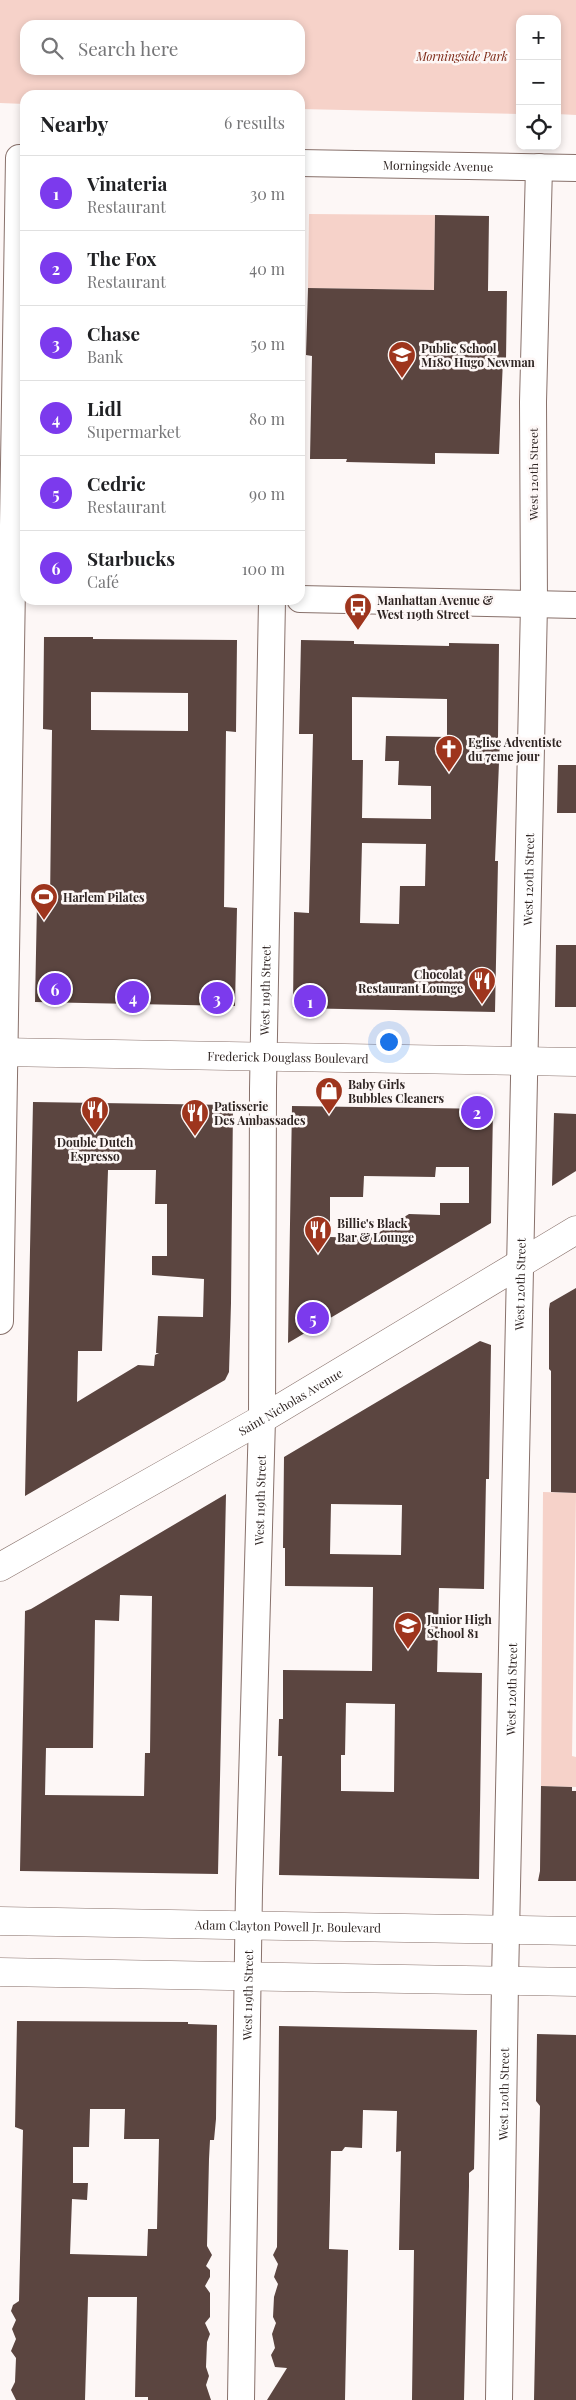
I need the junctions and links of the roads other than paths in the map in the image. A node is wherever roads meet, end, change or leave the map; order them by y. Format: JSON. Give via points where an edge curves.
{"nodes":[{"id":1,"x":15,"y":158,"type":"edge"},
{"id":2,"x":305,"y":163,"type":"edge"},
{"id":3,"x":539,"y":167,"type":"junction"},
{"id":4,"x":576,"y":168,"type":"edge"},
{"id":5,"x":12,"y":594,"type":"edge"},
{"id":6,"x":305,"y":600,"type":"edge"},
{"id":7,"x":534,"y":604,"type":"junction"},
{"id":8,"x":272,"y":605,"type":"edge"},
{"id":9,"x":576,"y":605,"type":"edge"},
{"id":10,"x":3,"y":1052,"type":"edge"},
{"id":11,"x":263,"y":1056,"type":"junction"},
{"id":12,"x":524,"y":1061,"type":"junction"},
{"id":13,"x":576,"y":1062,"type":"edge"},
{"id":14,"x":576,"y":1230,"type":"edge"},
{"id":15,"x":519,"y":1263,"type":"junction"},
{"id":16,"x":0,"y":1321,"type":"edge"},
{"id":17,"x":262,"y":1419,"type":"junction"},
{"id":18,"x":0,"y":1567,"type":"edge"},
{"id":19,"x":0,"y":1921,"type":"edge"},
{"id":20,"x":248,"y":1925,"type":"junction"},
{"id":21,"x":506,"y":1930,"type":"junction"},
{"id":22,"x":576,"y":1931,"type":"edge"},
{"id":23,"x":0,"y":1972,"type":"edge"},
{"id":24,"x":248,"y":1977,"type":"junction"},
{"id":25,"x":505,"y":1981,"type":"junction"},
{"id":26,"x":576,"y":1982,"type":"edge"},
{"id":27,"x":241,"y":2400,"type":"edge"},
{"id":28,"x":499,"y":2400,"type":"edge"}],
"edges":[{"from":1,"to":5,"type":"street"},
{"from":2,"to":3,"type":"street","name":"Morningside Avenue"},
{"from":3,"to":4,"type":"street","name":"Morningside Avenue"},
{"from":3,"to":7,"type":"street","name":"West 120th Street","via":[[533,402]]},
{"from":5,"to":10,"type":"street"},
{"from":6,"to":7,"type":"street"},
{"from":7,"to":9,"type":"street"},
{"from":7,"to":12,"type":"street","name":"West 120th Street"},
{"from":8,"to":11,"type":"street","name":"West 119th Street"},
{"from":10,"to":11,"type":"main road","name":"Frederick Douglass Boulevard"},
{"from":10,"to":16,"type":"street"},
{"from":11,"to":12,"type":"main road","name":"Frederick Douglass Boulevard"},
{"from":11,"to":17,"type":"street","name":"West 119th Street"},
{"from":12,"to":13,"type":"main road","name":"Frederick Douglass Boulevard"},
{"from":12,"to":15,"type":"street","name":"West 120th Street"},
{"from":14,"to":15,"type":"main road","name":"Saint Nicholas Avenue"},
{"from":15,"to":17,"type":"main road","name":"Saint Nicholas Avenue"},
{"from":15,"to":21,"type":"street","name":"West 120th Street"},
{"from":17,"to":18,"type":"main road","name":"Saint Nicholas Avenue"},
{"from":17,"to":20,"type":"street","name":"West 119th Street"},
{"from":19,"to":20,"type":"main road","name":"Adam Clayton Powell Jr. Boulevard"},
{"from":20,"to":21,"type":"main road","name":"Adam Clayton Powell Jr. Boulevard"},
{"from":20,"to":24,"type":"street","name":"West 119th Street"},
{"from":21,"to":22,"type":"main road","name":"Adam Clayton Powell Jr. Boulevard"},
{"from":21,"to":25,"type":"street","name":"West 120th Street"},
{"from":23,"to":24,"type":"main road"},
{"from":24,"to":25,"type":"main road"},
{"from":24,"to":27,"type":"street","name":"West 119th Street"},
{"from":25,"to":26,"type":"main road"},
{"from":25,"to":28,"type":"street","name":"West 120th Street"}]}
